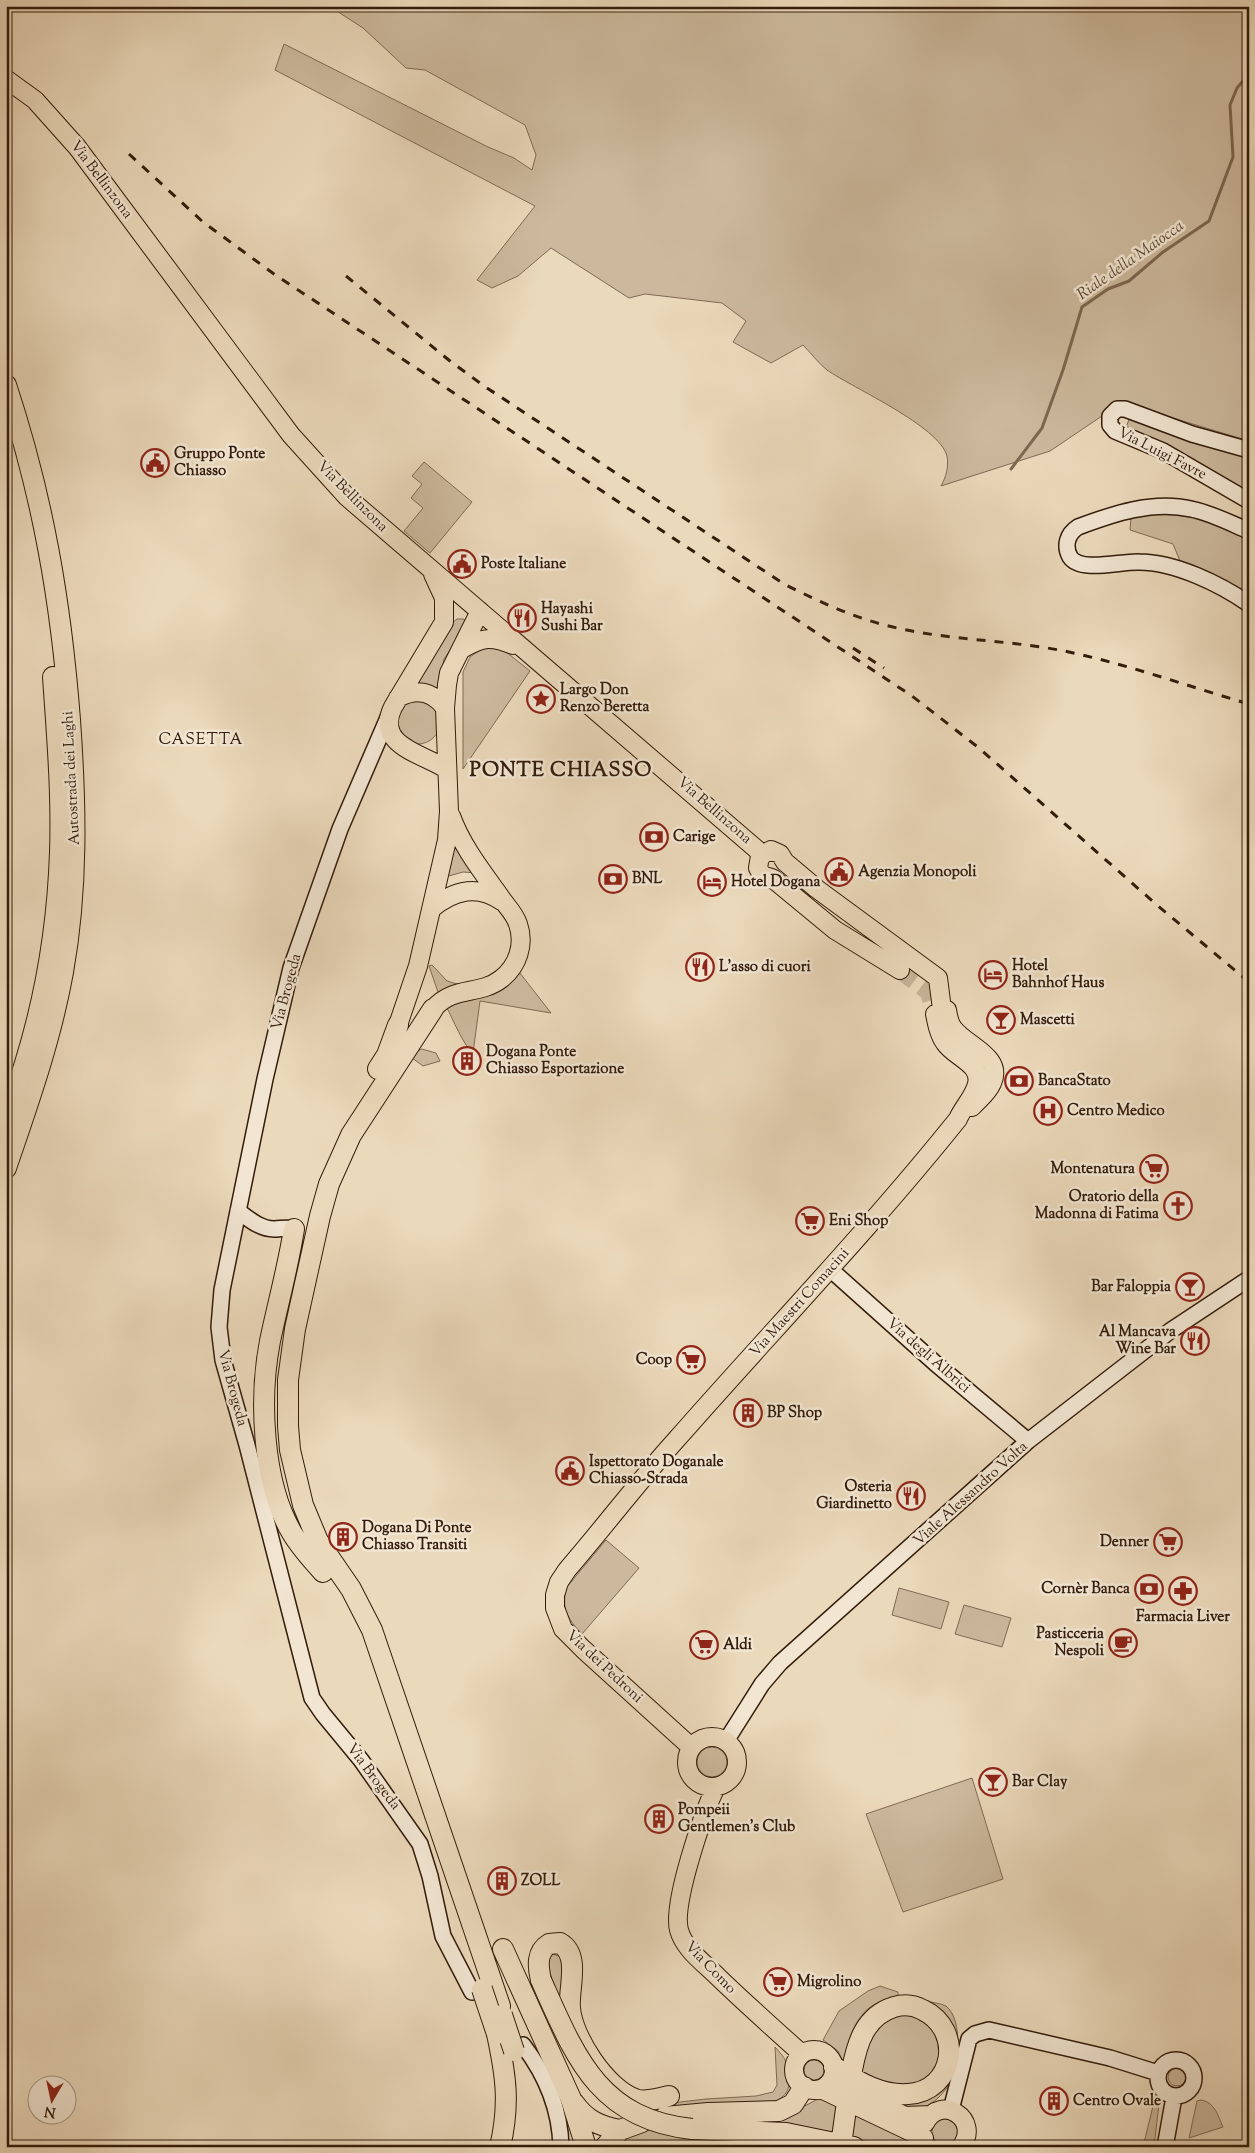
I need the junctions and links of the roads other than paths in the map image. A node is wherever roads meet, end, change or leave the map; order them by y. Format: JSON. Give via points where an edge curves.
{"nodes":[{"id":1,"x":6,"y":79,"type":"edge"},
{"id":2,"x":6,"y":385,"type":"edge"},
{"id":3,"x":6,"y":430,"type":"edge"},
{"id":4,"x":1249,"y":450,"type":"edge"},
{"id":5,"x":1249,"y":501,"type":"edge"},
{"id":6,"x":1249,"y":530,"type":"edge"},
{"id":7,"x":433,"y":572,"type":"junction"},
{"id":8,"x":1249,"y":604,"type":"edge"},
{"id":9,"x":480,"y":611,"type":"junction"},
{"id":10,"x":444,"y":622,"type":"junction"},
{"id":11,"x":462,"y":649,"type":"junction"},
{"id":12,"x":524,"y":649,"type":"junction"},
{"id":13,"x":394,"y":706,"type":"junction"},
{"id":14,"x":445,"y":708,"type":"junction"},
{"id":15,"x":63,"y":725,"type":"junction"},
{"id":16,"x":446,"y":732,"type":"junction"},
{"id":17,"x":404,"y":747,"type":"junction"},
{"id":18,"x":373,"y":752,"type":"junction"},
{"id":19,"x":446,"y":769,"type":"junction"},
{"id":20,"x":449,"y":811,"type":"junction"},
{"id":21,"x":762,"y":854,"type":"junction"},
{"id":22,"x":784,"y":862,"type":"junction"},
{"id":23,"x":772,"y":878,"type":"junction"},
{"id":24,"x":504,"y":903,"type":"junction"},
{"id":25,"x":431,"y":908,"type":"junction"},
{"id":26,"x":900,"y":970,"type":"tunnel mouth"},
{"id":27,"x":432,"y":1009,"type":"joint"},
{"id":28,"x":941,"y":1012,"type":"junction"},
{"id":29,"x":398,"y":1025,"type":"joint"},
{"id":30,"x":976,"y":1102,"type":"junction"},
{"id":31,"x":6,"y":1118,"type":"edge"},
{"id":32,"x":958,"y":1119,"type":"junction"},
{"id":33,"x":6,"y":1168,"type":"edge"},
{"id":34,"x":238,"y":1211,"type":"junction"},
{"id":35,"x":294,"y":1229,"type":"joint"},
{"id":36,"x":830,"y":1269,"type":"junction"},
{"id":37,"x":1247,"y":1280,"type":"dead end"},
{"id":38,"x":1028,"y":1441,"type":"junction"},
{"id":39,"x":566,"y":1570,"type":"joint"},
{"id":40,"x":323,"y":1572,"type":"junction"},
{"id":41,"x":726,"y":1741,"type":"junction"},
{"id":42,"x":691,"y":1747,"type":"junction"},
{"id":43,"x":693,"y":1779,"type":"junction"},
{"id":44,"x":716,"y":1788,"type":"junction"},
{"id":45,"x":699,"y":1827,"type":"junction"},
{"id":46,"x":503,"y":1949,"type":"dead end"},
{"id":47,"x":477,"y":1990,"type":"junction"},
{"id":48,"x":518,"y":2048,"type":"junction"},
{"id":49,"x":802,"y":2054,"type":"junction"},
{"id":50,"x":840,"y":2070,"type":"junction"},
{"id":51,"x":1158,"y":2073,"type":"junction"},
{"id":52,"x":813,"y":2088,"type":"junction"},
{"id":53,"x":669,"y":2096,"type":"dead end"},
{"id":54,"x":1174,"y":2097,"type":"junction"},
{"id":55,"x":571,"y":2099,"type":"junction"},
{"id":56,"x":846,"y":2108,"type":"dead end"},
{"id":57,"x":951,"y":2110,"type":"junction"},
{"id":58,"x":930,"y":2115,"type":"junction"},
{"id":59,"x":665,"y":2117,"type":"dead end"},
{"id":60,"x":642,"y":2122,"type":"dead end"},
{"id":61,"x":620,"y":2130,"type":"junction"},
{"id":62,"x":848,"y":2142,"type":"edge"},
{"id":63,"x":926,"y":2142,"type":"edge"},
{"id":64,"x":962,"y":2146,"type":"edge"},
{"id":65,"x":500,"y":2147,"type":"edge"},
{"id":66,"x":512,"y":2147,"type":"edge"},
{"id":67,"x":561,"y":2147,"type":"edge"},
{"id":68,"x":586,"y":2147,"type":"edge"},
{"id":69,"x":605,"y":2147,"type":"edge"},
{"id":70,"x":1164,"y":2147,"type":"edge"}],
"edges":[{"from":1,"to":7,"type":"main road","name":"Via Bellinzona","via":[[35,100],[77,147],[291,435],[348,497]]},
{"from":2,"to":15,"type":"highway","name":"Autostrada dei Laghi","via":[[30,462],[49,544],[61,619]]},
{"from":3,"to":15,"type":"highway","name":"Autostrada dei Laghi","via":[[28,510]]},
{"from":4,"to":5,"type":"street","name":"Via Luigi Favre","via":[[1192,434],[1125,409],[1117,409],[1110,416],[1110,425],[1115,431],[1163,451]]},
{"from":6,"to":8,"type":"street","via":[[1202,512],[1159,506],[1078,527],[1070,533],[1067,544],[1070,557],[1080,565],[1158,564],[1204,579]]},
{"from":7,"to":9,"type":"main road","name":"Via Bellinzona"},
{"from":7,"to":10,"type":"main road","via":[[444,598]]},
{"from":9,"to":10,"type":"main road","via":[[468,610]]},
{"from":9,"to":11,"type":"main road"},
{"from":9,"to":12,"type":"main road","name":"Via Bellinzona"},
{"from":10,"to":13,"type":"main road"},
{"from":11,"to":12,"type":"main road","via":[[492,638]]},
{"from":11,"to":14,"type":"main road","via":[[449,672]]},
{"from":12,"to":21,"type":"main road","name":"Via Bellinzona"},
{"from":13,"to":14,"type":"main road","via":[[411,692],[424,692],[434,696]]},
{"from":13,"to":17,"type":"main road","via":[[389,726]]},
{"from":13,"to":18,"type":"street","name":"Via Brogeda"},
{"from":14,"to":16,"type":"main road"},
{"from":15,"to":31,"type":"highway","name":"Autostrada dei Laghi","via":[[53,939],[33,1039]]},
{"from":15,"to":33,"type":"highway","name":"Autostrada dei Laghi","via":[[75,803],[73,891],[66,955],[46,1047]]},
{"from":16,"to":17,"type":"main road","via":[[428,747]]},
{"from":16,"to":19,"type":"main road"},
{"from":17,"to":18,"type":"street","via":[[383,744]]},
{"from":17,"to":19,"type":"main road"},
{"from":18,"to":34,"type":"street","name":"Via Brogeda","via":[[340,829],[291,968]]},
{"from":19,"to":20,"type":"main road"},
{"from":20,"to":24,"type":"main road","via":[[457,834]]},
{"from":20,"to":25,"type":"main road","via":[[447,840]]},
{"from":21,"to":22,"type":"main road","name":"Via Bellinzona","via":[[776,851]]},
{"from":21,"to":23,"type":"main road","name":"Via Bellinzona","via":[[758,868],[762,875]]},
{"from":22,"to":23,"type":"main road","via":[[780,874]]},
{"from":22,"to":28,"type":"main road","name":"Via Bellinzona","via":[[938,978]]},
{"from":23,"to":26,"type":"main road","name":"Via Bellinzona","via":[[835,930]]},
{"from":24,"to":25,"type":"main road","via":[[482,892],[465,891],[446,897]]},
{"from":24,"to":27,"type":"main road","via":[[515,917],[520,932],[520,948],[513,966],[492,984],[447,996]]},
{"from":25,"to":29,"type":"main road","via":[[418,966]]},
{"from":27,"to":48,"type":"highway","bridge":true,"via":[[351,1134],[330,1184],[295,1328],[288,1380],[288,1426],[296,1481],[306,1516],[372,1630],[500,2006]]},
{"from":28,"to":30,"type":"main road","via":[[956,1042],[987,1071],[986,1082]]},
{"from":28,"to":30,"type":"main road","via":[[952,1027],[994,1066],[992,1084]]},
{"from":28,"to":32,"type":"main road","name":"Via Maestri Comacini","via":[[947,1046],[972,1066],[977,1076],[976,1087]]},
{"from":29,"to":40,"type":"highway","via":[[387,1055],[347,1118],[311,1202],[276,1373],[276,1423],[282,1468],[295,1518]]},
{"from":30,"to":32,"type":"main road"},
{"from":32,"to":36,"type":"main road","name":"Via Maestri Comacini"},
{"from":34,"to":35,"type":"street","via":[[258,1225]]},
{"from":34,"to":47,"type":"street","name":"Via Brogeda","via":[[222,1290],[219,1337],[312,1698],[413,1831],[430,1876],[443,1936]]},
{"from":35,"to":40,"type":"highway","via":[[268,1359],[266,1427],[275,1489],[285,1518],[296,1539]]},
{"from":36,"to":38,"type":"street","name":"Via degli Albrici"},
{"from":36,"to":39,"type":"main road","name":"Via Maestri Comacini","via":[[676,1439]]},
{"from":37,"to":38,"type":"street","name":"Viale Alessandro Volta","via":[[1160,1338]]},
{"from":38,"to":41,"type":"street","name":"Viale Alessandro Volta","via":[[780,1663],[762,1684]]},
{"from":39,"to":42,"type":"main road","name":"Via dei Pedroni","via":[[559,1582],[555,1608],[564,1629]]},
{"from":40,"to":47,"type":"highway","via":[[348,1609],[366,1645],[461,1921]]},
{"from":41,"to":42,"type":"main road","via":[[704,1738]]},
{"from":41,"to":44,"type":"main road","via":[[736,1752],[737,1767],[730,1780]]},
{"from":42,"to":43,"type":"main road","via":[[686,1765]]},
{"from":43,"to":44,"type":"main road"},
{"from":43,"to":45,"type":"main road","name":"Via Como"},
{"from":44,"to":45,"type":"main road","name":"Via Como"},
{"from":45,"to":49,"type":"main road","name":"Via Como","via":[[678,1912],[682,1939]]},
{"from":46,"to":55,"type":"highway"},
{"from":47,"to":65,"type":"highway","bridge":true,"via":[[497,2034],[507,2086]]},
{"from":48,"to":66,"type":"highway","via":[[516,2123]]},
{"from":48,"to":67,"type":"street","via":[[542,2073],[551,2092],[559,2121]]},
{"from":49,"to":50,"type":"main road","via":[[820,2051]]},
{"from":49,"to":52,"type":"main road","via":[[795,2071],[799,2083]]},
{"from":50,"to":50,"type":"highway","via":[[866,2028],[881,2012],[893,2007],[910,2006],[926,2011],[937,2019],[947,2034],[950,2055],[945,2072],[932,2086],[921,2091],[907,2094],[873,2089]]},
{"from":50,"to":52,"type":"main road","via":[[829,2083]]},
{"from":50,"to":58,"type":"main road","via":[[855,2091],[905,2116]]},
{"from":51,"to":54,"type":"street","via":[[1160,2088]]},
{"from":51,"to":54,"type":"street","via":[[1172,2060],[1182,2061],[1192,2070],[1194,2080],[1189,2090]]},
{"from":51,"to":57,"type":"street","via":[[1110,2058],[983,2031],[970,2038]]},
{"from":52,"to":59,"type":"highway","via":[[779,2111]]},
{"from":52,"to":63,"type":"main road"},
{"from":53,"to":62,"type":"highway","bridge":true,"via":[[640,2101],[634,2099],[618,2090],[596,2066],[572,2019],[571,1961],[567,1950],[560,1943],[549,1944],[541,1952],[538,1966],[541,1980],[582,2065],[600,2088],[622,2105],[660,2123],[692,2129],[786,2133]]},
{"from":54,"to":70,"type":"street"},
{"from":55,"to":61,"type":"highway","via":[[590,2120]]},
{"from":55,"to":68,"type":"highway"},
{"from":56,"to":62,"type":"highway"},
{"from":57,"to":58,"type":"main road","via":[[940,2110]]},
{"from":57,"to":64,"type":"main road","via":[[963,2118],[966,2125]]},
{"from":58,"to":63,"type":"main road","via":[[924,2124]]},
{"from":60,"to":61,"type":"highway"},
{"from":61,"to":69,"type":"highway"}]}
